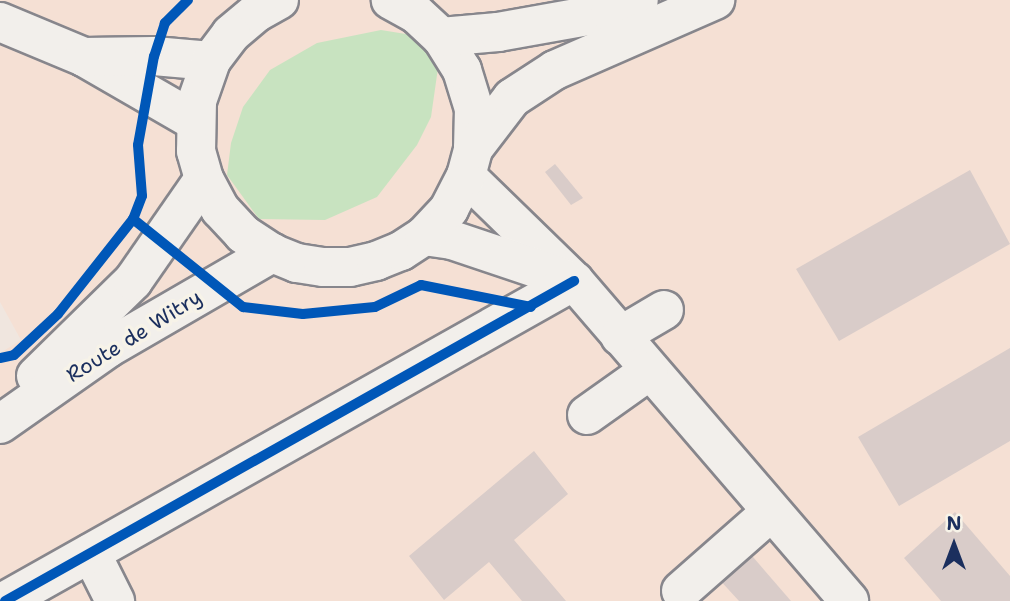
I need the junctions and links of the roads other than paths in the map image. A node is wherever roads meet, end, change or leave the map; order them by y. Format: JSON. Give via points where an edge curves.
{"nodes":[{"id":1,"x":279,"y":0,"type":"edge"},
{"id":2,"x":391,"y":0,"type":"edge"},
{"id":3,"x":639,"y":0,"type":"edge"},
{"id":4,"x":715,"y":0,"type":"edge"},
{"id":5,"x":0,"y":22,"type":"edge"},
{"id":6,"x":441,"y":37,"type":"junction"},
{"id":7,"x":84,"y":57,"type":"junction"},
{"id":8,"x":211,"y":61,"type":"junction"},
{"id":9,"x":195,"y":121,"type":"junction"},
{"id":10,"x":470,"y":162,"type":"junction"},
{"id":11,"x":204,"y":179,"type":"junction"},
{"id":12,"x":424,"y":236,"type":"junction"},
{"id":13,"x":272,"y":253,"type":"junction"},
{"id":14,"x":574,"y":281,"type":"junction"},
{"id":15,"x":664,"y":310,"type":"dead end"},
{"id":16,"x":620,"y":337,"type":"junction"},
{"id":17,"x":649,"y":371,"type":"junction"},
{"id":18,"x":0,"y":400,"type":"edge"},
{"id":19,"x":587,"y":415,"type":"dead end"},
{"id":20,"x":0,"y":424,"type":"edge"},
{"id":21,"x":771,"y":512,"type":"junction"},
{"id":22,"x":91,"y":553,"type":"junction"},
{"id":23,"x":681,"y":591,"type":"dead end"},
{"id":24,"x":5,"y":601,"type":"edge"},
{"id":25,"x":115,"y":601,"type":"edge"},
{"id":26,"x":849,"y":601,"type":"edge"}],
"edges":[{"from":1,"to":8,"type":"main road","via":[[231,34]]},
{"from":2,"to":6,"type":"main road","via":[[416,14]]},
{"from":3,"to":6,"type":"main road","via":[[610,12]]},
{"from":4,"to":10,"type":"main road","via":[[555,70],[512,98]]},
{"from":5,"to":7,"type":"main road"},
{"from":6,"to":10,"type":"main road","via":[[462,70],[474,109]]},
{"from":7,"to":8,"type":"main road","via":[[154,55]]},
{"from":7,"to":9,"type":"main road"},
{"from":8,"to":9,"type":"main road"},
{"from":9,"to":11,"type":"main road","via":[[196,151]]},
{"from":10,"to":12,"type":"main road","via":[[449,209]]},
{"from":10,"to":14,"type":"main road"},
{"from":11,"to":13,"type":"main road","via":[[220,209],[243,234]]},
{"from":11,"to":18,"type":"main road","name":"Route de Witry","via":[[133,281],[40,373]]},
{"from":12,"to":13,"type":"main road","via":[[401,251],[350,267],[297,262]]},
{"from":12,"to":14,"type":"main road","via":[[452,240]]},
{"from":13,"to":20,"type":"main road","name":"Route de Witry","via":[[108,348]]},
{"from":14,"to":16,"type":"main road"},
{"from":14,"to":22,"type":"main road"},
{"from":15,"to":16,"type":"main road"},
{"from":16,"to":17,"type":"main road"},
{"from":17,"to":19,"type":"main road"},
{"from":17,"to":21,"type":"main road"},
{"from":21,"to":23,"type":"main road"},
{"from":21,"to":26,"type":"main road"},
{"from":22,"to":24,"type":"main road"},
{"from":22,"to":25,"type":"main road"}]}
